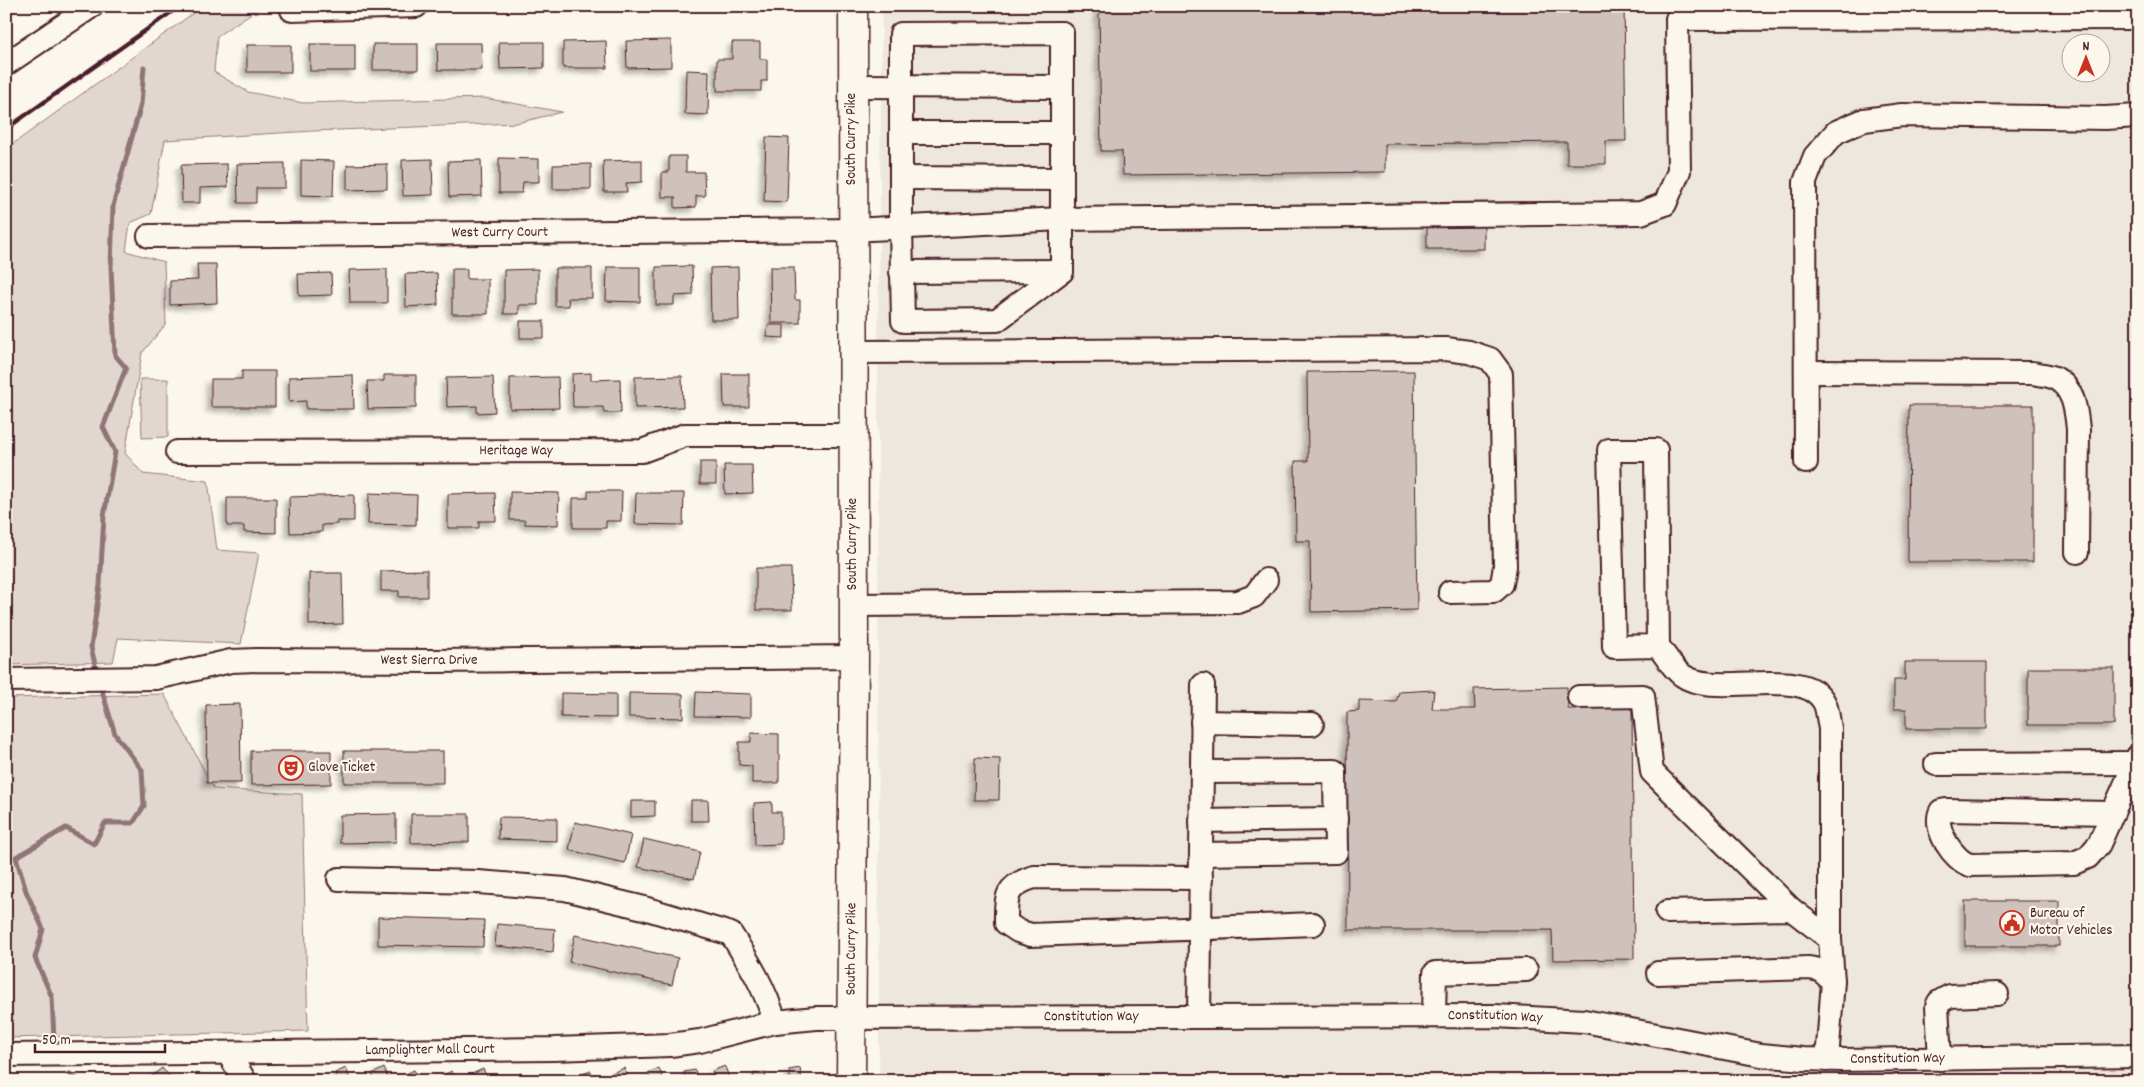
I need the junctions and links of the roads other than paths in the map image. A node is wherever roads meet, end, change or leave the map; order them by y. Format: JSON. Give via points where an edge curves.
{"nodes":[{"id":1,"x":92,"y":6,"type":"edge"},
{"id":2,"x":416,"y":6,"type":"edge"},
{"id":3,"x":853,"y":6,"type":"edge"},
{"id":4,"x":292,"y":10,"type":"dead end"},
{"id":5,"x":2108,"y":12,"type":"edge"},
{"id":6,"x":1677,"y":13,"type":"edge"},
{"id":7,"x":2138,"y":18,"type":"edge"},
{"id":8,"x":6,"y":64,"type":"edge"},
{"id":9,"x":852,"y":86,"type":"junction"},
{"id":10,"x":901,"y":86,"type":"junction"},
{"id":11,"x":1062,"y":87,"type":"junction"},
{"id":12,"x":2138,"y":116,"type":"edge"},
{"id":13,"x":901,"y":132,"type":"junction"},
{"id":14,"x":1062,"y":133,"type":"junction"},
{"id":15,"x":901,"y":178,"type":"junction"},
{"id":16,"x":1062,"y":179,"type":"junction"},
{"id":17,"x":1063,"y":219,"type":"junction"},
{"id":18,"x":901,"y":227,"type":"junction"},
{"id":19,"x":852,"y":230,"type":"junction"},
{"id":20,"x":149,"y":236,"type":"dead end"},
{"id":21,"x":1062,"y":271,"type":"junction"},
{"id":22,"x":902,"y":272,"type":"junction"},
{"id":23,"x":852,"y":352,"type":"junction"},
{"id":24,"x":1806,"y":372,"type":"junction"},
{"id":25,"x":852,"y":435,"type":"junction"},
{"id":26,"x":177,"y":452,"type":"dead end"},
{"id":27,"x":1806,"y":462,"type":"dead end"},
{"id":28,"x":2077,"y":552,"type":"dead end"},
{"id":29,"x":1266,"y":580,"type":"dead end"},
{"id":30,"x":1450,"y":592,"type":"dead end"},
{"id":31,"x":854,"y":605,"type":"junction"},
{"id":32,"x":1658,"y":646,"type":"junction"},
{"id":33,"x":854,"y":657,"type":"junction"},
{"id":34,"x":6,"y":680,"type":"edge"},
{"id":35,"x":1203,"y":685,"type":"dead end"},
{"id":36,"x":1579,"y":697,"type":"dead end"},
{"id":37,"x":1202,"y":722,"type":"junction"},
{"id":38,"x":1312,"y":724,"type":"dead end"},
{"id":39,"x":2136,"y":759,"type":"edge"},
{"id":40,"x":1936,"y":764,"type":"dead end"},
{"id":41,"x":1202,"y":772,"type":"junction"},
{"id":42,"x":2112,"y":812,"type":"junction"},
{"id":43,"x":1336,"y":819,"type":"junction"},
{"id":44,"x":1201,"y":821,"type":"junction"},
{"id":45,"x":1201,"y":854,"type":"junction"},
{"id":46,"x":1201,"y":878,"type":"junction"},
{"id":47,"x":339,"y":879,"type":"dead end"},
{"id":48,"x":1791,"y":909,"type":"junction"},
{"id":49,"x":1667,"y":912,"type":"dead end"},
{"id":50,"x":1313,"y":924,"type":"dead end"},
{"id":51,"x":1200,"y":929,"type":"junction"},
{"id":52,"x":1830,"y":939,"type":"junction"},
{"id":53,"x":1526,"y":970,"type":"dead end"},
{"id":54,"x":1658,"y":973,"type":"dead end"},
{"id":55,"x":1832,"y":982,"type":"junction"},
{"id":56,"x":1997,"y":994,"type":"dead end"},
{"id":57,"x":1434,"y":1016,"type":"junction"},
{"id":58,"x":1199,"y":1017,"type":"junction"},
{"id":59,"x":850,"y":1018,"type":"junction"},
{"id":60,"x":775,"y":1022,"type":"junction"},
{"id":61,"x":228,"y":1053,"type":"junction"},
{"id":62,"x":6,"y":1055,"type":"edge"},
{"id":63,"x":2138,"y":1056,"type":"edge"},
{"id":64,"x":1940,"y":1059,"type":"junction"},
{"id":65,"x":1827,"y":1060,"type":"junction"},
{"id":66,"x":245,"y":1081,"type":"edge"},
{"id":67,"x":851,"y":1081,"type":"edge"}],
"edges":[{"from":1,"to":8,"type":"street"},
{"from":2,"to":4,"type":"street"},
{"from":3,"to":9,"type":"main road","name":"South Curry Pike"},
{"from":5,"to":6,"type":"street"},
{"from":5,"to":7,"type":"street"},
{"from":6,"to":17,"type":"street","name":"West Curry Court","via":[[1679,171],[1665,204],[1640,213]]},
{"from":9,"to":10,"type":"street"},
{"from":9,"to":19,"type":"main road","name":"South Curry Pike"},
{"from":10,"to":11,"type":"street"},
{"from":10,"to":11,"type":"street","via":[[902,34],[1062,33]]},
{"from":10,"to":13,"type":"street"},
{"from":11,"to":14,"type":"street"},
{"from":12,"to":24,"type":"street","via":[[1902,116],[1864,120],[1836,132],[1815,156],[1805,182]]},
{"from":13,"to":14,"type":"street"},
{"from":13,"to":15,"type":"street"},
{"from":14,"to":16,"type":"street"},
{"from":15,"to":16,"type":"street"},
{"from":15,"to":18,"type":"street"},
{"from":16,"to":17,"type":"street"},
{"from":17,"to":18,"type":"street","name":"West Curry Court"},
{"from":17,"to":21,"type":"street"},
{"from":18,"to":19,"type":"street","name":"West Curry Court"},
{"from":18,"to":22,"type":"street"},
{"from":19,"to":20,"type":"street","name":"West Curry Court"},
{"from":19,"to":23,"type":"main road","name":"South Curry Pike"},
{"from":21,"to":22,"type":"street"},
{"from":21,"to":22,"type":"street","via":[[997,320],[941,321],[904,321]]},
{"from":23,"to":25,"type":"main road","name":"South Curry Pike"},
{"from":23,"to":30,"type":"street","via":[[1446,348],[1490,359],[1501,374],[1505,566],[1502,584],[1494,591]]},
{"from":24,"to":27,"type":"street"},
{"from":24,"to":28,"type":"street","via":[[2032,373],[2055,378],[2070,391],[2076,409]]},
{"from":25,"to":26,"type":"street","name":"Heritage Way","via":[[685,435],[642,451]]},
{"from":25,"to":31,"type":"main road","name":"South Curry Pike"},
{"from":29,"to":31,"type":"street","via":[[1254,596],[1238,602]]},
{"from":31,"to":33,"type":"main road","name":"South Curry Pike"},
{"from":32,"to":32,"type":"street","via":[[1614,647],[1609,450],[1656,450]]},
{"from":32,"to":52,"type":"street","via":[[1682,675],[1702,684],[1808,687],[1824,702],[1830,728]]},
{"from":33,"to":34,"type":"street","name":"West Sierra Drive","via":[[248,661],[216,664],[156,678]]},
{"from":33,"to":59,"type":"main road","name":"South Curry Pike"},
{"from":35,"to":37,"type":"street"},
{"from":36,"to":48,"type":"street","via":[[1643,696],[1652,772]]},
{"from":37,"to":38,"type":"street"},
{"from":37,"to":41,"type":"street"},
{"from":39,"to":40,"type":"street"},
{"from":39,"to":42,"type":"street"},
{"from":41,"to":43,"type":"street","via":[[1335,771]]},
{"from":41,"to":44,"type":"street"},
{"from":42,"to":42,"type":"street","via":[[2094,852],[2074,863],[1970,865],[1963,863],[1940,833],[1938,825],[1941,811],[1946,810]]},
{"from":43,"to":44,"type":"street"},
{"from":43,"to":45,"type":"street","via":[[1336,852]]},
{"from":44,"to":45,"type":"street"},
{"from":45,"to":46,"type":"street"},
{"from":46,"to":51,"type":"street"},
{"from":46,"to":51,"type":"street","via":[[1034,877],[1020,881],[1006,897],[1006,924],[1030,935]]},
{"from":47,"to":60,"type":"street","via":[[478,882],[565,889],[731,934],[761,982]]},
{"from":48,"to":49,"type":"street"},
{"from":48,"to":52,"type":"street"},
{"from":50,"to":51,"type":"street"},
{"from":51,"to":58,"type":"street"},
{"from":52,"to":55,"type":"street"},
{"from":53,"to":57,"type":"street","via":[[1435,973]]},
{"from":54,"to":55,"type":"street","via":[[1809,968],[1820,970]]},
{"from":55,"to":65,"type":"street"},
{"from":56,"to":64,"type":"street","via":[[1950,996],[1939,1002]]},
{"from":57,"to":58,"type":"street","name":"Constitution Way"},
{"from":57,"to":65,"type":"street","name":"Constitution Way","via":[[1584,1021],[1761,1054]]},
{"from":58,"to":59,"type":"street","name":"Constitution Way"},
{"from":59,"to":60,"type":"street","name":"Lamplighter Mall Court"},
{"from":59,"to":67,"type":"main road","name":"South Curry Pike"},
{"from":60,"to":61,"type":"street","name":"Lamplighter Mall Court","via":[[700,1041],[670,1045]]},
{"from":61,"to":62,"type":"street","name":"Lamplighter Mall Court"},
{"from":61,"to":66,"type":"street"},
{"from":63,"to":64,"type":"street","name":"Constitution Way"},
{"from":64,"to":65,"type":"street","name":"Constitution Way"}]}
